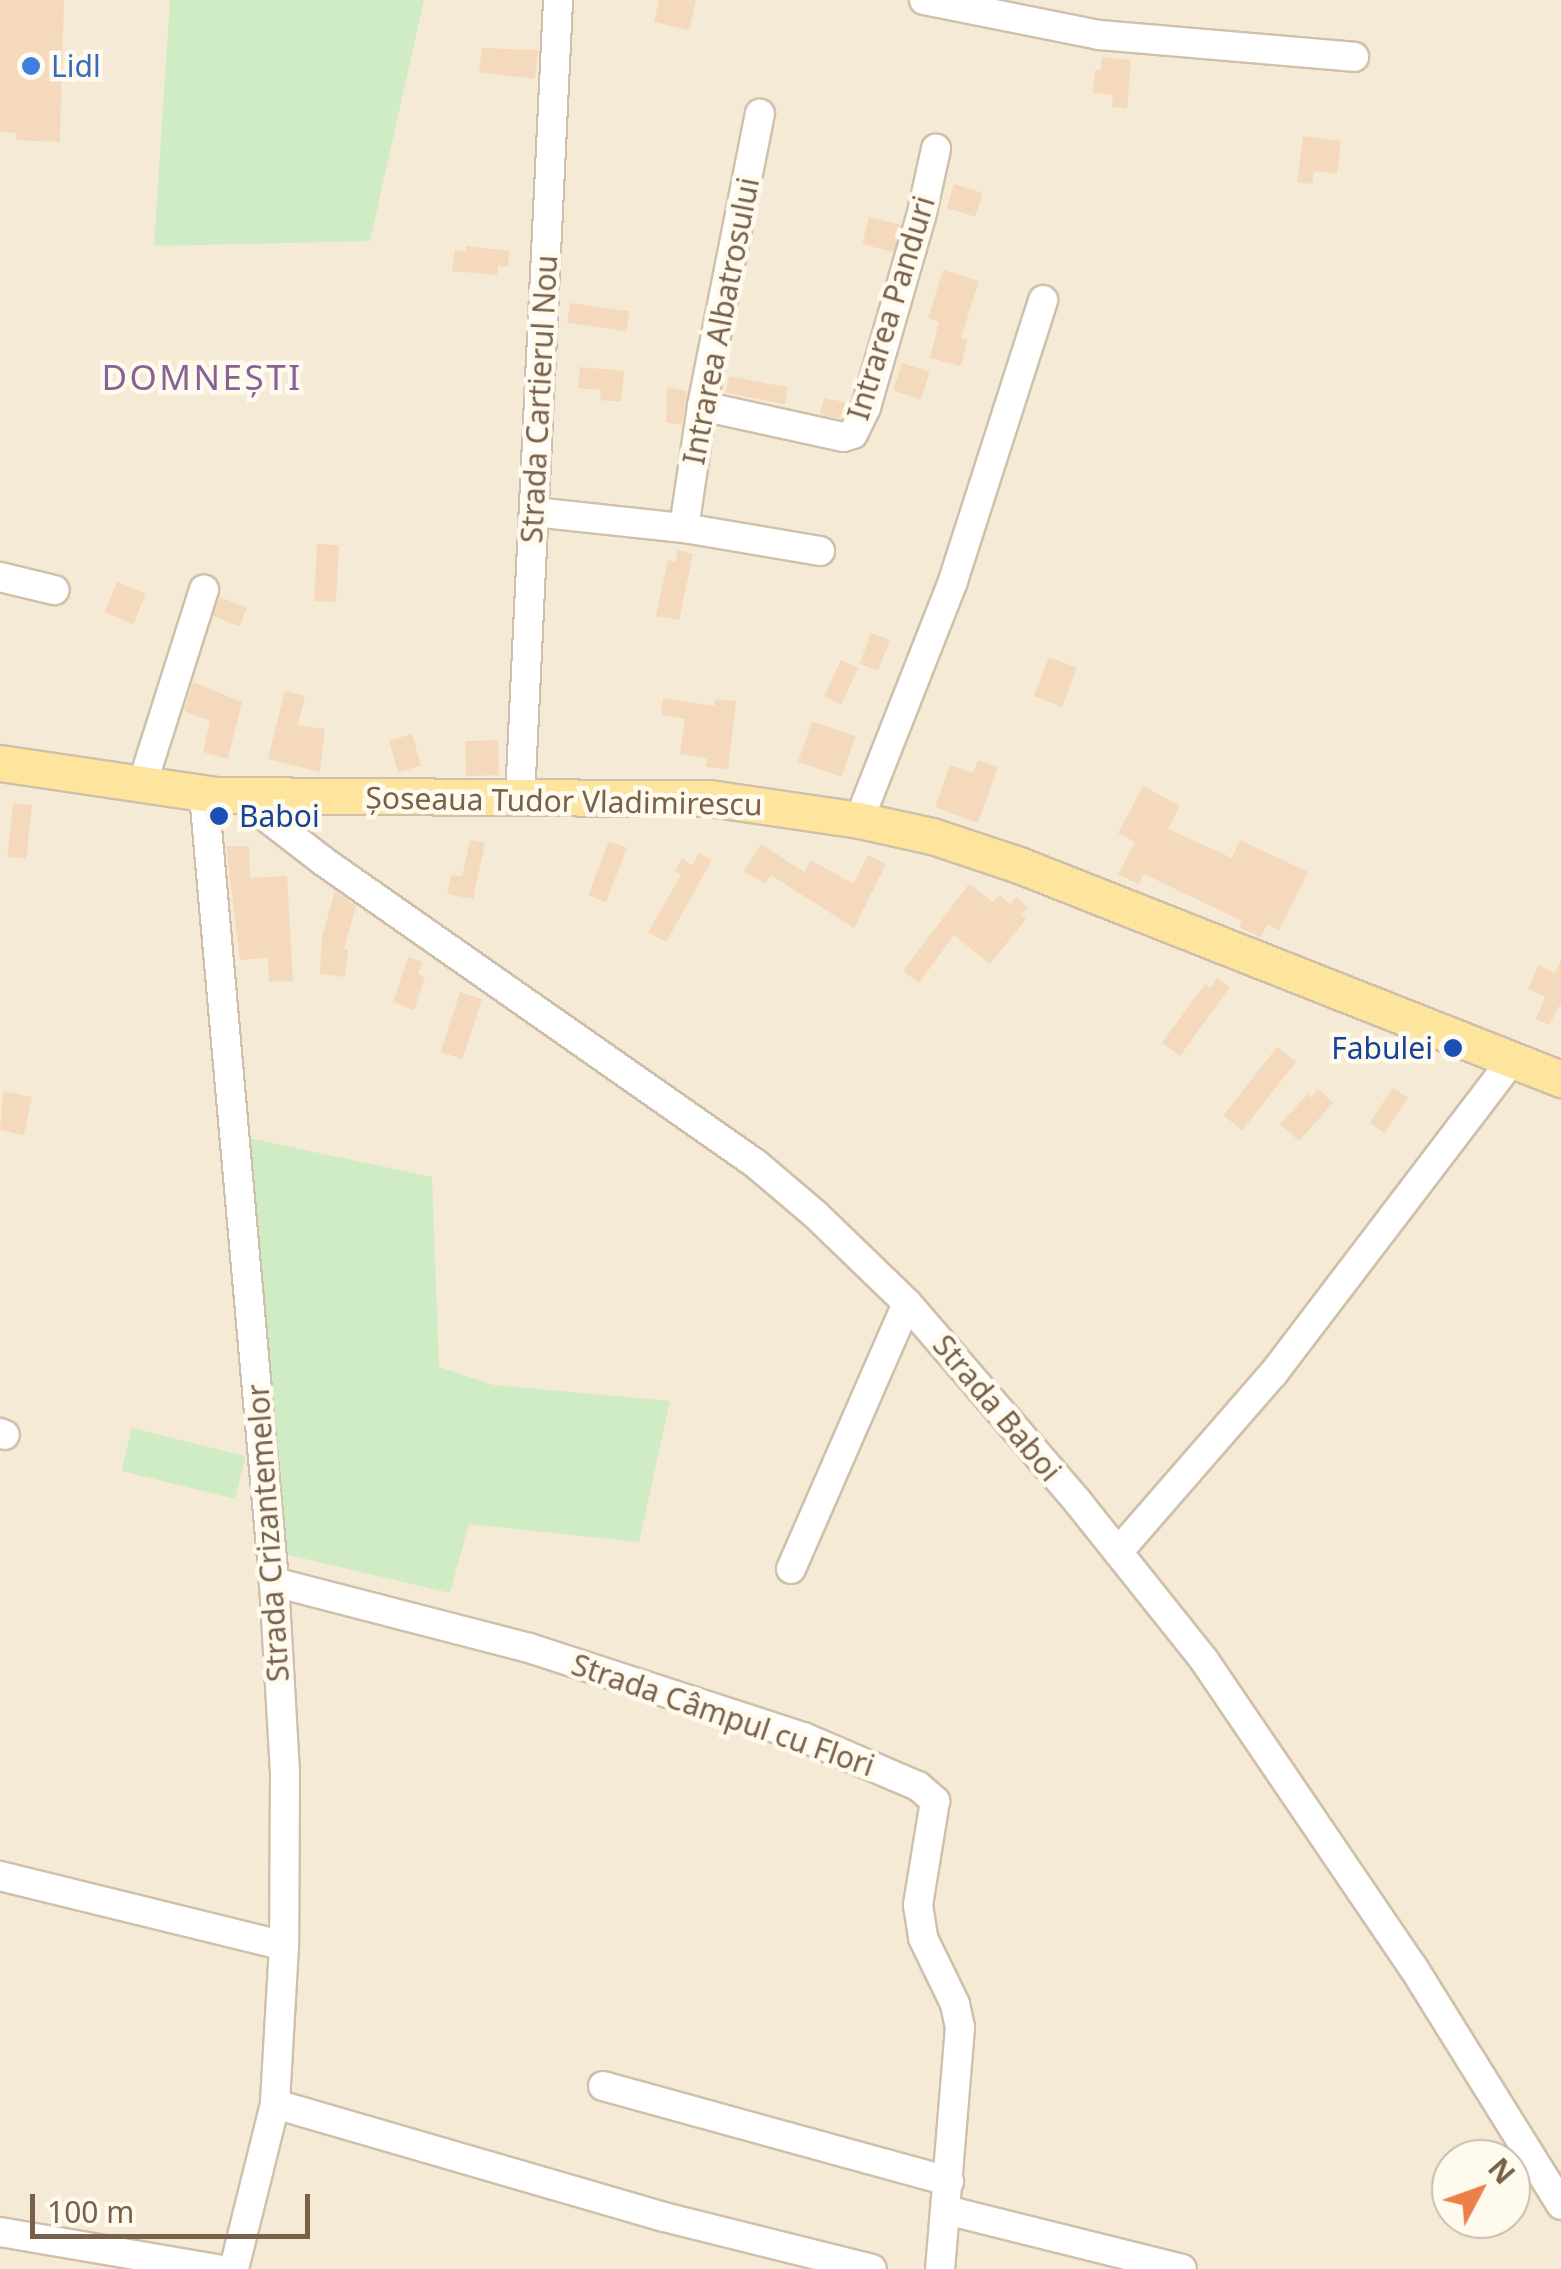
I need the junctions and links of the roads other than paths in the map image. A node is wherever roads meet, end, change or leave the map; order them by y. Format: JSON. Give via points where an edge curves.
{"nodes":[{"id":1,"x":558,"y":0,"type":"edge"},
{"id":2,"x":924,"y":0,"type":"edge"},
{"id":3,"x":1354,"y":57,"type":"dead end"},
{"id":4,"x":760,"y":114,"type":"dead end"},
{"id":5,"x":936,"y":149,"type":"dead end"},
{"id":6,"x":1044,"y":300,"type":"dead end"},
{"id":7,"x":702,"y":406,"type":"junction"},
{"id":8,"x":534,"y":512,"type":"junction"},
{"id":9,"x":684,"y":528,"type":"junction"},
{"id":10,"x":820,"y":552,"type":"dead end"},
{"id":11,"x":0,"y":577,"type":"edge"},
{"id":12,"x":54,"y":590,"type":"dead end"},
{"id":13,"x":204,"y":590,"type":"dead end"},
{"id":14,"x":0,"y":763,"type":"edge"},
{"id":15,"x":142,"y":784,"type":"junction"},
{"id":16,"x":204,"y":794,"type":"junction"},
{"id":17,"x":240,"y":796,"type":"junction"},
{"id":18,"x":520,"y":798,"type":"junction"},
{"id":19,"x":859,"y":820,"type":"junction"},
{"id":20,"x":1513,"y":1059,"type":"junction"},
{"id":21,"x":1559,"y":1069,"type":"edge"},
{"id":22,"x":907,"y":1303,"type":"junction"},
{"id":23,"x":1118,"y":1552,"type":"junction"},
{"id":24,"x":790,"y":1569,"type":"dead end"},
{"id":25,"x":274,"y":1582,"type":"junction"},
{"id":26,"x":0,"y":1876,"type":"edge"},
{"id":27,"x":284,"y":1946,"type":"junction"},
{"id":28,"x":603,"y":2086,"type":"dead end"},
{"id":29,"x":274,"y":2104,"type":"junction"},
{"id":30,"x":949,"y":2180,"type":"junction"},
{"id":31,"x":1561,"y":2205,"type":"edge"},
{"id":32,"x":946,"y":2210,"type":"junction"},
{"id":33,"x":0,"y":2232,"type":"edge"},
{"id":34,"x":216,"y":2269,"type":"edge"},
{"id":35,"x":234,"y":2269,"type":"edge"},
{"id":36,"x":872,"y":2269,"type":"edge"},
{"id":37,"x":940,"y":2269,"type":"edge"},
{"id":38,"x":1182,"y":2269,"type":"edge"}],
"edges":[{"from":1,"to":8,"type":"street","name":"Strada Cartierul Nou"},
{"from":2,"to":3,"type":"street","via":[[1099,35]]},
{"from":4,"to":7,"type":"street","name":"Intrarea Albatrosului"},
{"from":5,"to":7,"type":"street","name":"Intrarea Panduri","via":[[922,217],[852,434]]},
{"from":6,"to":19,"type":"street","via":[[953,582]]},
{"from":7,"to":9,"type":"street","name":"Intrarea Albatrosului"},
{"from":8,"to":9,"type":"street"},
{"from":8,"to":18,"type":"street","name":"Strada Cartierul Nou"},
{"from":9,"to":10,"type":"street"},
{"from":11,"to":12,"type":"street"},
{"from":13,"to":15,"type":"street"},
{"from":14,"to":15,"type":"main road","name":"Șoseaua Tudor Vladimirescu"},
{"from":15,"to":16,"type":"main road","name":"Șoseaua Tudor Vladimirescu"},
{"from":16,"to":17,"type":"main road","name":"Șoseaua Tudor Vladimirescu"},
{"from":16,"to":25,"type":"street","name":"Strada Crizantemelor"},
{"from":17,"to":18,"type":"main road","name":"Șoseaua Tudor Vladimirescu"},
{"from":17,"to":22,"type":"street","name":"Strada Baboi","via":[[322,861],[756,1164]]},
{"from":18,"to":19,"type":"main road","name":"Șoseaua Tudor Vladimirescu","via":[[709,798]]},
{"from":19,"to":20,"type":"main road","name":"Șoseaua Tudor Vladimirescu","via":[[1019,865]]},
{"from":20,"to":21,"type":"main road","name":"Șoseaua Tudor Vladimirescu"},
{"from":20,"to":23,"type":"street","via":[[1273,1374]]},
{"from":22,"to":23,"type":"street","name":"Strada Baboi"},
{"from":22,"to":24,"type":"street"},
{"from":23,"to":31,"type":"street","name":"Strada Baboi","via":[[1204,1660],[1342,1859]]},
{"from":25,"to":27,"type":"street","name":"Strada Crizantemelor","via":[[285,1774]]},
{"from":25,"to":30,"type":"street","name":"Strada Câmpul cu Flori","via":[[529,1648],[803,1737],[918,1786],[935,1801],[918,1905],[923,1938],[960,2026]]},
{"from":26,"to":27,"type":"street"},
{"from":27,"to":29,"type":"street","name":"Strada Crizantemelor"},
{"from":28,"to":30,"type":"street"},
{"from":29,"to":35,"type":"street","name":"Strada Crizantemelor"},
{"from":29,"to":36,"type":"street","via":[[664,2217]]},
{"from":30,"to":32,"type":"street","name":"Strada Câmpul cu Flori"},
{"from":32,"to":37,"type":"street","name":"Strada Câmpul cu Flori"},
{"from":32,"to":38,"type":"street"},
{"from":33,"to":34,"type":"street"}]}
